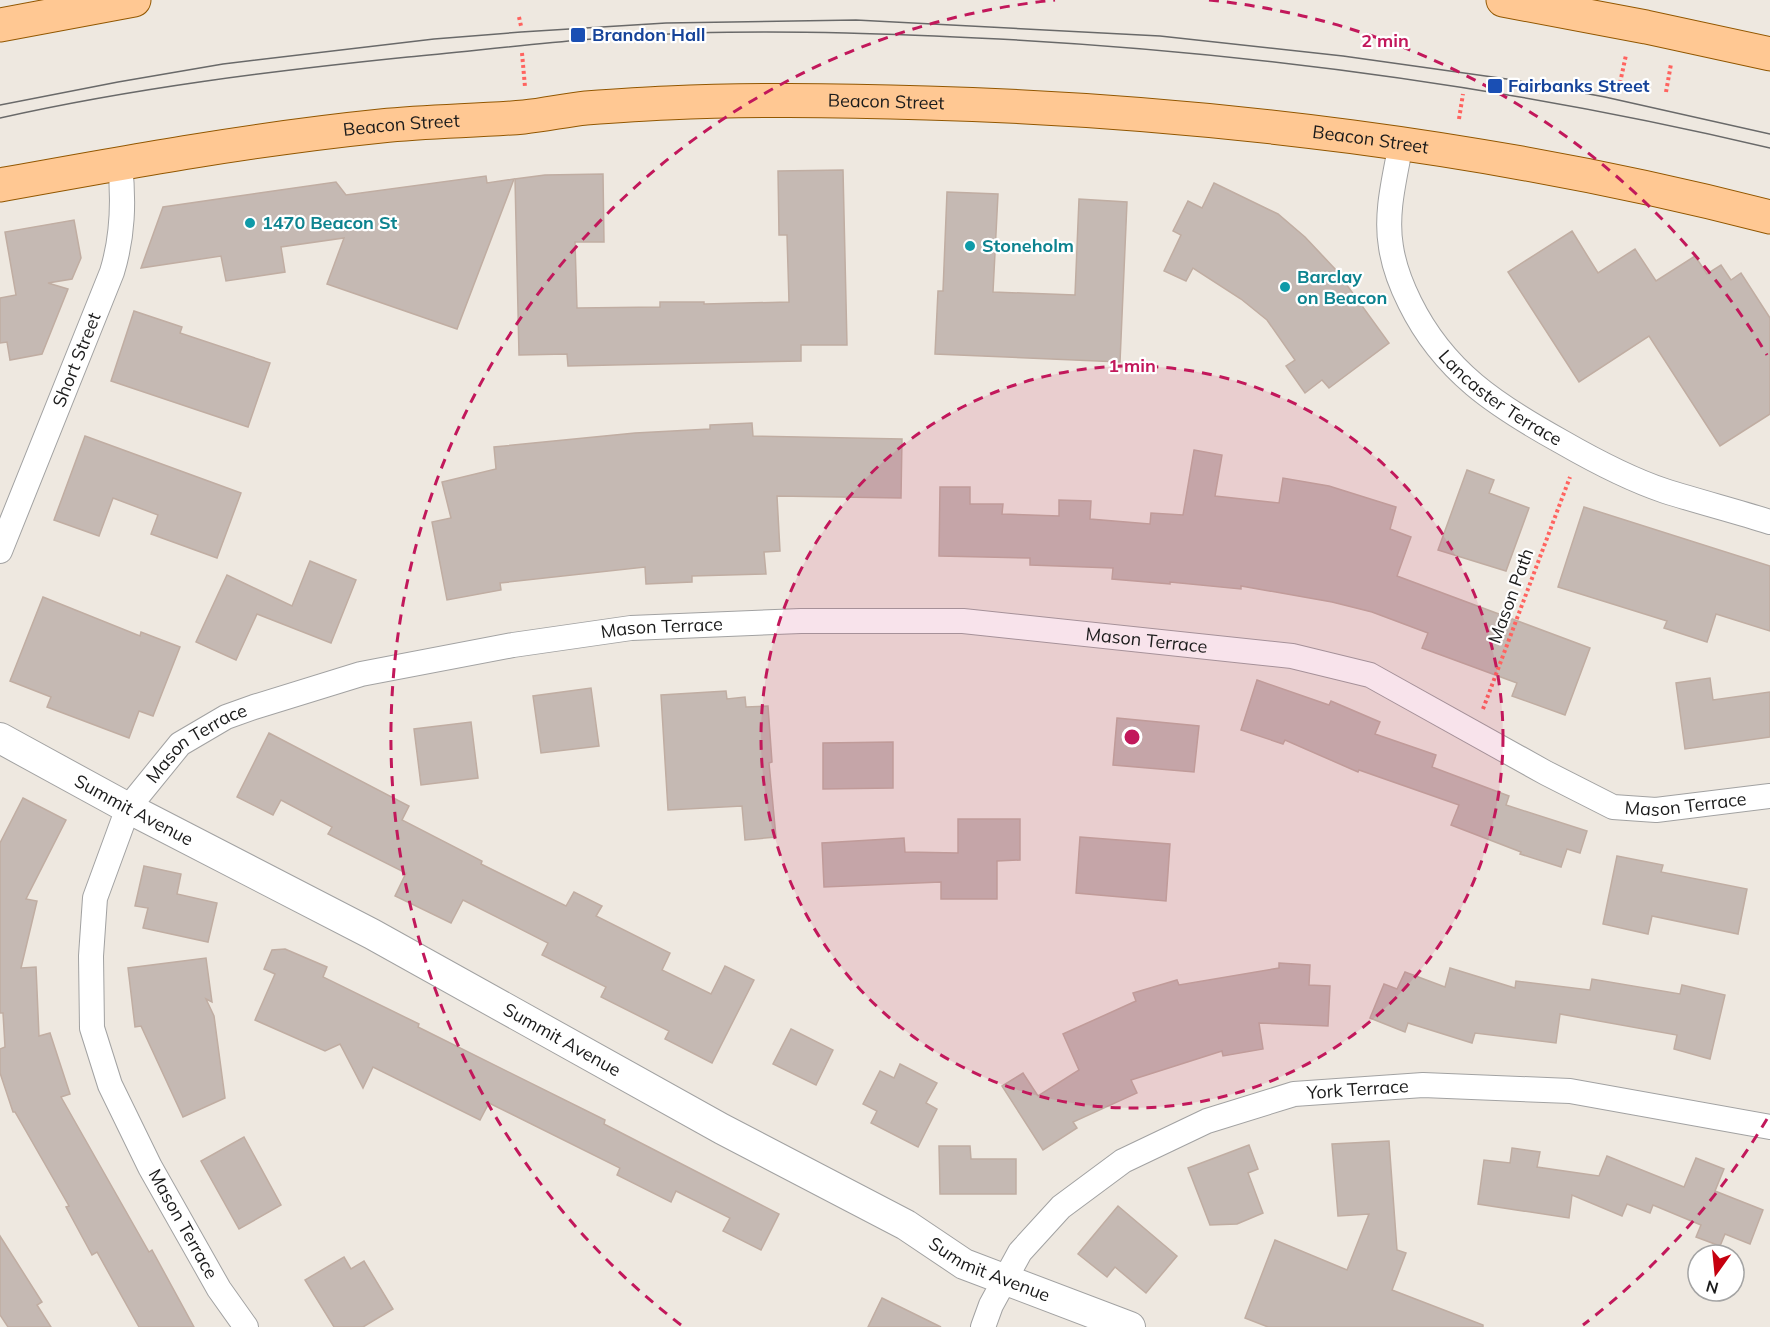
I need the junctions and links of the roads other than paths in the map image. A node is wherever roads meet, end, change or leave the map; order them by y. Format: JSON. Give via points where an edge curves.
{"nodes":[{"id":1,"x":134,"y":0,"type":"edge"},
{"id":2,"x":1503,"y":0,"type":"edge"},
{"id":3,"x":1582,"y":7,"type":"edge"},
{"id":4,"x":0,"y":24,"type":"edge"},
{"id":5,"x":1770,"y":54,"type":"edge"},
{"id":6,"x":1401,"y":143,"type":"junction"},
{"id":7,"x":120,"y":164,"type":"junction"},
{"id":8,"x":0,"y":185,"type":"edge"},
{"id":9,"x":1770,"y":217,"type":"edge"},
{"id":10,"x":1770,"y":522,"type":"edge"},
{"id":11,"x":0,"y":551,"type":"edge"},
{"id":12,"x":0,"y":738,"type":"edge"},
{"id":13,"x":1770,"y":796,"type":"edge"},
{"id":14,"x":128,"y":808,"type":"junction"},
{"id":15,"x":1770,"y":1127,"type":"edge"},
{"id":16,"x":1005,"y":1280,"type":"junction"},
{"id":17,"x":246,"y":1327,"type":"edge"},
{"id":18,"x":983,"y":1327,"type":"edge"},
{"id":19,"x":1130,"y":1327,"type":"edge"}],
"edges":[{"from":1,"to":4,"type":"main road"},
{"from":2,"to":3,"type":"main road"},
{"from":3,"to":5,"type":"main road"},
{"from":6,"to":7,"type":"main road","name":"Beacon Street","via":[[1076,109],[776,100],[584,108],[526,117],[378,126],[240,142]]},
{"from":6,"to":9,"type":"main road","name":"Beacon Street","via":[[1619,183]]},
{"from":6,"to":10,"type":"street","name":"Lancaster Terrace","via":[[1389,218],[1390,246],[1401,286],[1419,322],[1452,366],[1504,408],[1600,463],[1664,490]]},
{"from":7,"to":8,"type":"main road","name":"Beacon Street"},
{"from":7,"to":11,"type":"street","name":"Short Street","via":[[123,219],[112,272]]},
{"from":12,"to":14,"type":"street","name":"Summit Avenue"},
{"from":13,"to":14,"type":"street","name":"Mason Terrace","via":[[1656,810],[1613,807],[1370,675],[1292,656],[963,621],[801,621],[631,628],[513,645],[361,674],[226,717],[180,744]]},
{"from":14,"to":16,"type":"street","name":"Summit Avenue","via":[[372,934],[722,1129],[906,1225],[964,1264]]},
{"from":14,"to":17,"type":"street","name":"Mason Terrace","via":[[95,898],[92,1028],[110,1084],[150,1167],[219,1289]]},
{"from":15,"to":16,"type":"street","name":"York Terrace","via":[[1570,1091],[1423,1085],[1294,1094],[1208,1121],[1123,1161],[1061,1207],[1020,1252]]},
{"from":16,"to":18,"type":"street","name":"York Terrace"},
{"from":16,"to":19,"type":"street","name":"Summit Avenue"}]}
